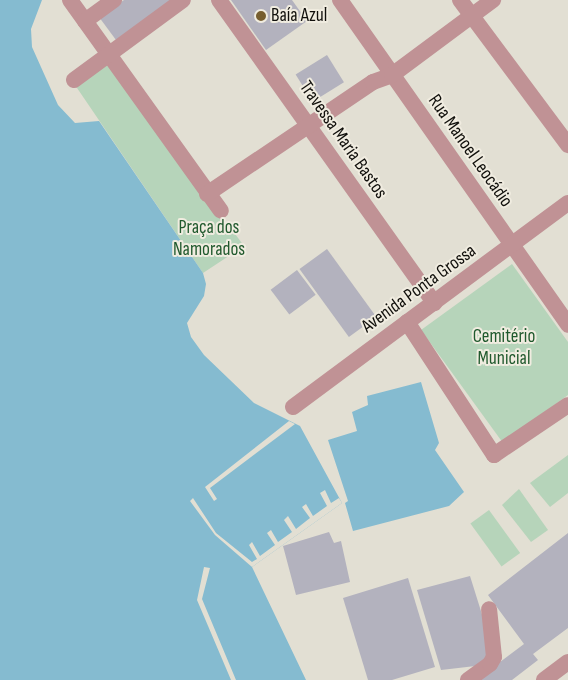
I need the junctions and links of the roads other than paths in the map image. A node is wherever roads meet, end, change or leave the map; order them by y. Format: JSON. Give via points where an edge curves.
{"nodes":[{"id":1,"x":70,"y":0,"type":"edge"},
{"id":2,"x":114,"y":0,"type":"edge"},
{"id":3,"x":183,"y":0,"type":"edge"},
{"id":4,"x":219,"y":0,"type":"edge"},
{"id":5,"x":340,"y":0,"type":"edge"},
{"id":6,"x":460,"y":0,"type":"edge"},
{"id":7,"x":493,"y":0,"type":"edge"},
{"id":8,"x":472,"y":16,"type":"junction"},
{"id":9,"x":85,"y":21,"type":"junction"},
{"id":10,"x":109,"y":53,"type":"junction"},
{"id":11,"x":392,"y":75,"type":"junction"},
{"id":12,"x":74,"y":80,"type":"dead end"},
{"id":13,"x":308,"y":125,"type":"junction"},
{"id":14,"x":568,"y":145,"type":"edge"},
{"id":15,"x":207,"y":194,"type":"junction"},
{"id":16,"x":568,"y":203,"type":"edge"},
{"id":17,"x":220,"y":212,"type":"dead end"},
{"id":18,"x":512,"y":245,"type":"junction"},
{"id":19,"x":434,"y":303,"type":"junction"},
{"id":20,"x":407,"y":322,"type":"junction"},
{"id":21,"x":568,"y":325,"type":"edge"},
{"id":22,"x":568,"y":404,"type":"edge"},
{"id":23,"x":293,"y":407,"type":"dead end"},
{"id":24,"x":489,"y":609,"type":"dead end"},
{"id":25,"x":568,"y":662,"type":"edge"},
{"id":26,"x":468,"y":680,"type":"edge"},
{"id":27,"x":544,"y":680,"type":"edge"}],
"edges":[{"from":1,"to":9,"type":"street"},
{"from":2,"to":9,"type":"street"},
{"from":3,"to":10,"type":"street"},
{"from":4,"to":13,"type":"street","name":"Travessa Maria Bastos"},
{"from":5,"to":11,"type":"street","name":"Rua Manoel Leocádio"},
{"from":6,"to":8,"type":"street"},
{"from":7,"to":8,"type":"street"},
{"from":8,"to":11,"type":"street"},
{"from":8,"to":14,"type":"street"},
{"from":9,"to":10,"type":"street"},
{"from":10,"to":12,"type":"street"},
{"from":10,"to":15,"type":"street"},
{"from":11,"to":13,"type":"street","via":[[373,82]]},
{"from":11,"to":18,"type":"street","name":"Rua Manoel Leocádio"},
{"from":13,"to":15,"type":"street"},
{"from":13,"to":19,"type":"street","name":"Travessa Maria Bastos"},
{"from":15,"to":17,"type":"street"},
{"from":16,"to":18,"type":"street","name":"Avenida Ponta Grossa"},
{"from":18,"to":19,"type":"street","name":"Avenida Ponta Grossa"},
{"from":18,"to":21,"type":"street","name":"Rua Manoel Leocádio"},
{"from":19,"to":20,"type":"street","name":"Avenida Ponta Grossa"},
{"from":20,"to":22,"type":"street","via":[[494,455]]},
{"from":20,"to":23,"type":"street","name":"Avenida Ponta Grossa"},
{"from":24,"to":26,"type":"street","via":[[494,657],[490,664]]},
{"from":25,"to":27,"type":"street"}]}
